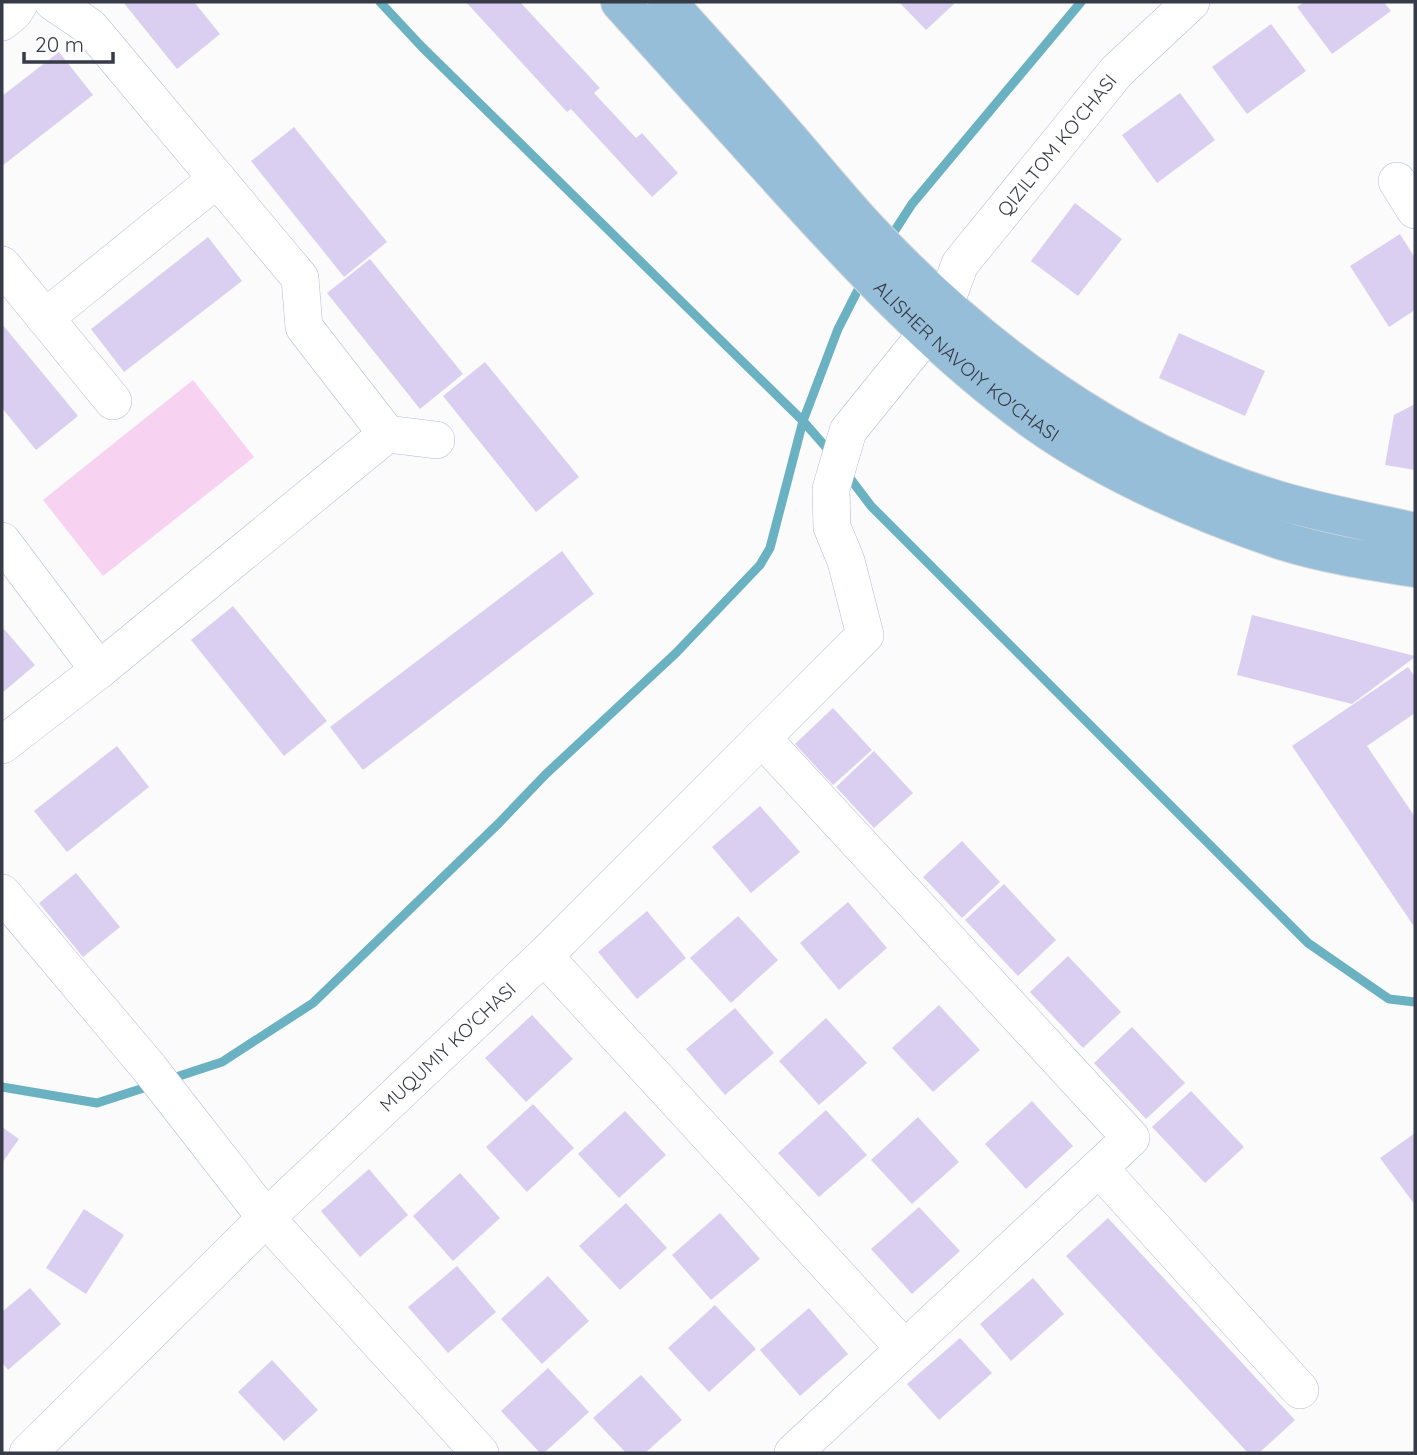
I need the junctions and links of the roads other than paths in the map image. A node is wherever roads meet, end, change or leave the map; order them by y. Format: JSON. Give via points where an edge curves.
{"nodes":[{"id":1,"x":20,"y":2,"type":"edge"},
{"id":2,"x":53,"y":2,"type":"edge"},
{"id":3,"x":620,"y":2,"type":"edge"},
{"id":4,"x":667,"y":2,"type":"edge"},
{"id":5,"x":1191,"y":2,"type":"edge"},
{"id":6,"x":2,"y":22,"type":"edge"},
{"id":7,"x":218,"y":179,"type":"junction"},
{"id":8,"x":861,"y":245,"type":"junction"},
{"id":9,"x":2,"y":265,"type":"edge"},
{"id":10,"x":45,"y":318,"type":"junction"},
{"id":11,"x":936,"y":319,"type":"junction"},
{"id":12,"x":113,"y":401,"type":"dead end"},
{"id":13,"x":387,"y":434,"type":"junction"},
{"id":14,"x":436,"y":440,"type":"dead end"},
{"id":15,"x":1415,"y":532,"type":"edge"},
{"id":16,"x":2,"y":541,"type":"edge"},
{"id":17,"x":1415,"y":568,"type":"edge"},
{"id":18,"x":865,"y":635,"type":"joint"},
{"id":19,"x":99,"y":670,"type":"junction"},
{"id":20,"x":762,"y":738,"type":"junction"},
{"id":21,"x":2,"y":746,"type":"edge"},
{"id":22,"x":2,"y":892,"type":"edge"},
{"id":23,"x":544,"y":957,"type":"junction"},
{"id":24,"x":1099,"y":1168,"type":"junction"},
{"id":25,"x":266,"y":1218,"type":"junction"},
{"id":26,"x":905,"y":1349,"type":"junction"},
{"id":27,"x":1300,"y":1390,"type":"dead end"},
{"id":28,"x":28,"y":1453,"type":"edge"},
{"id":29,"x":480,"y":1453,"type":"edge"},
{"id":30,"x":793,"y":1453,"type":"edge"}],
"edges":[{"from":1,"to":6,"type":"street"},
{"from":2,"to":7,"type":"street","via":[[90,27]]},
{"from":3,"to":8,"type":"main road","name":"ALISHER NAVOIY KO'CHASI"},
{"from":4,"to":8,"type":"main road","name":"ALISHER NAVOIY KO'CHASI"},
{"from":5,"to":11,"type":"street","name":"QIZILTOM KO'CHASI","via":[[1118,71],[960,264]]},
{"from":7,"to":10,"type":"street"},
{"from":7,"to":13,"type":"street","via":[[300,278],[304,327]]},
{"from":8,"to":11,"type":"main road","name":"ALISHER NAVOIY KO'CHASI"},
{"from":9,"to":10,"type":"street"},
{"from":10,"to":12,"type":"street"},
{"from":11,"to":15,"type":"main road","name":"ALISHER NAVOIY KO'CHASI","via":[[990,344],[1120,432],[1194,468],[1270,498]]},
{"from":11,"to":17,"type":"main road","name":"ALISHER NAVOIY KO'CHASI","via":[[981,381],[1040,424],[1128,477],[1282,540]]},
{"from":11,"to":18,"type":"street","name":"QIZILTOM KO'CHASI","via":[[848,431],[831,489],[832,527]]},
{"from":13,"to":14,"type":"street"},
{"from":13,"to":19,"type":"street"},
{"from":16,"to":19,"type":"street"},
{"from":18,"to":20,"type":"street","name":"MUQUMIY KO'CHASI"},
{"from":19,"to":21,"type":"street"},
{"from":20,"to":23,"type":"street","name":"MUQUMIY KO'CHASI"},
{"from":20,"to":24,"type":"street","via":[[1130,1138]]},
{"from":22,"to":25,"type":"street","via":[[150,1069]]},
{"from":23,"to":25,"type":"street","name":"MUQUMIY KO'CHASI"},
{"from":23,"to":26,"type":"street"},
{"from":24,"to":26,"type":"street"},
{"from":24,"to":27,"type":"street"},
{"from":25,"to":28,"type":"street","name":"MUQUMIY KO'CHASI"},
{"from":25,"to":29,"type":"street"},
{"from":26,"to":30,"type":"street"}]}
